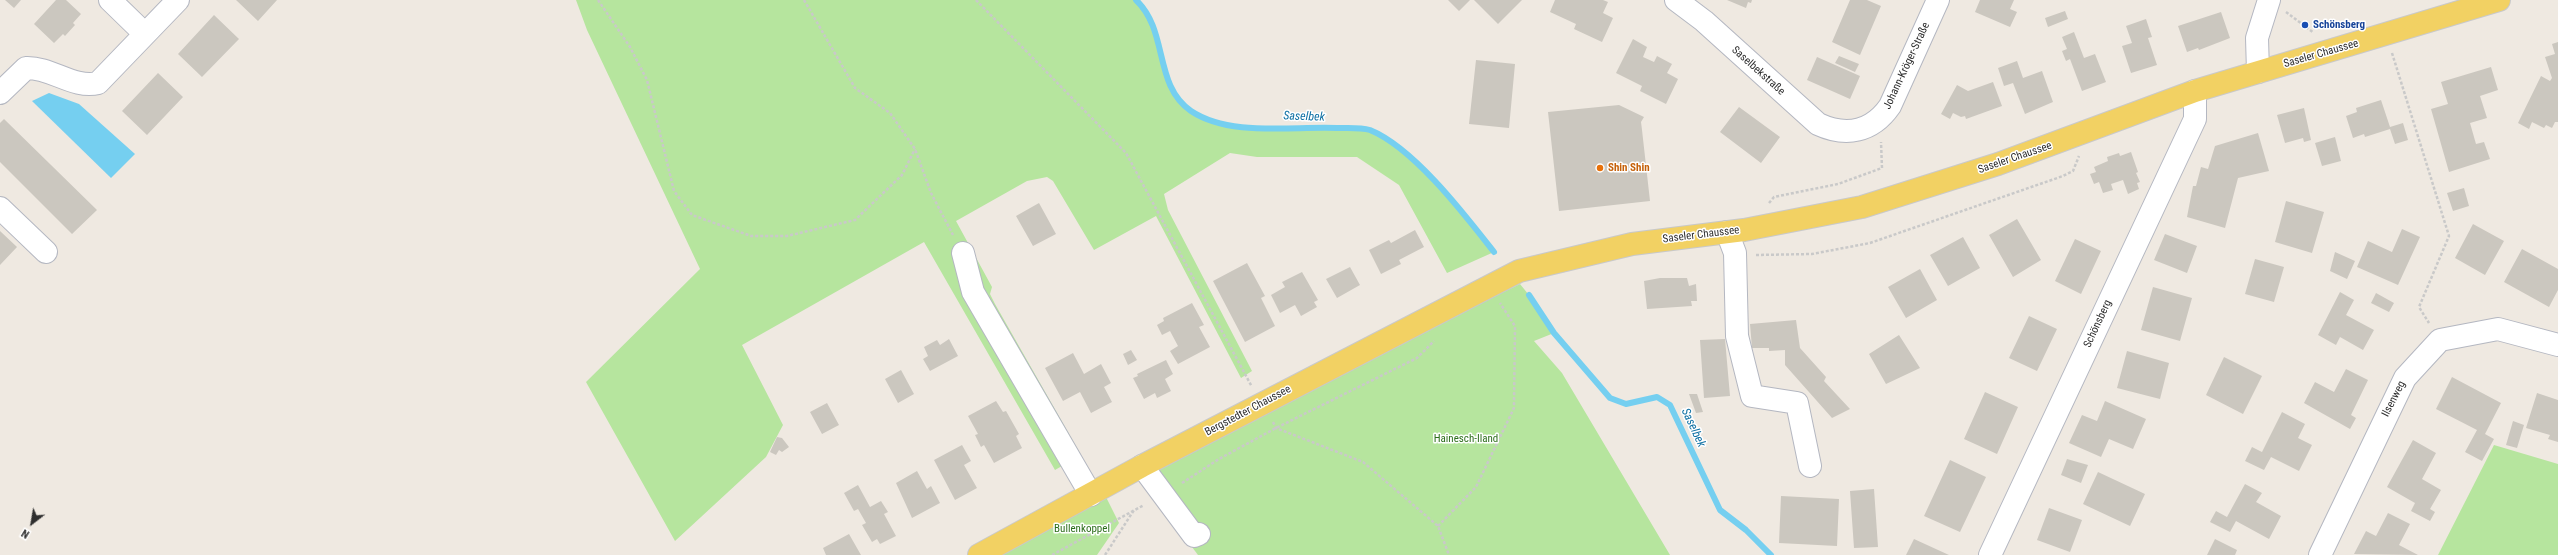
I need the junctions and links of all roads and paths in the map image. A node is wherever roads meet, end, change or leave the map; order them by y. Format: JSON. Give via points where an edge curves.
{"nodes":[{"id":1,"x":110,"y":0,"type":"edge"},
{"id":2,"x":178,"y":0,"type":"edge"},
{"id":3,"x":598,"y":0,"type":"edge"},
{"id":4,"x":804,"y":0,"type":"edge"},
{"id":5,"x":976,"y":0,"type":"edge"},
{"id":6,"x":1676,"y":0,"type":"edge"},
{"id":7,"x":1938,"y":0,"type":"edge"},
{"id":8,"x":2499,"y":0,"type":"edge"},
{"id":9,"x":2275,"y":4,"type":"edge"},
{"id":10,"x":145,"y":34,"type":"junction"},
{"id":11,"x":2386,"y":34,"type":"junction"},
{"id":12,"x":2336,"y":50,"type":"junction"},
{"id":13,"x":2258,"y":72,"type":"junction"},
{"id":14,"x":2195,"y":91,"type":"junction"},
{"id":15,"x":0,"y":93,"type":"edge"},
{"id":16,"x":1874,"y":124,"type":"junction"},
{"id":17,"x":2076,"y":136,"type":"junction"},
{"id":18,"x":915,"y":149,"type":"junction"},
{"id":19,"x":0,"y":208,"type":"edge"},
{"id":20,"x":1736,"y":231,"type":"junction"},
{"id":21,"x":46,"y":252,"type":"dead end"},
{"id":22,"x":963,"y":253,"type":"joint"},
{"id":23,"x":1735,"y":253,"type":"junction"},
{"id":24,"x":1519,"y":271,"type":"joint"},
{"id":25,"x":1487,"y":285,"type":"junction"},
{"id":26,"x":1439,"y":336,"type":"dead end"},
{"id":27,"x":2440,"y":340,"type":"junction"},
{"id":28,"x":2558,"y":345,"type":"edge"},
{"id":29,"x":1262,"y":403,"type":"junction"},
{"id":30,"x":1276,"y":428,"type":"junction"},
{"id":31,"x":1142,"y":466,"type":"junction"},
{"id":32,"x":1810,"y":466,"type":"dead end"},
{"id":33,"x":1091,"y":495,"type":"junction"},
{"id":34,"x":1163,"y":495,"type":"junction"},
{"id":35,"x":1134,"y":510,"type":"junction"},
{"id":36,"x":1438,"y":526,"type":"junction"},
{"id":37,"x":1199,"y":534,"type":"dead end"},
{"id":38,"x":979,"y":555,"type":"edge"},
{"id":39,"x":1052,"y":555,"type":"edge"},
{"id":40,"x":1105,"y":555,"type":"edge"},
{"id":41,"x":1449,"y":555,"type":"edge"},
{"id":42,"x":1990,"y":555,"type":"edge"},
{"id":43,"x":2320,"y":555,"type":"edge"}],
"edges":[{"from":1,"to":10,"type":"street"},
{"from":2,"to":10,"type":"street"},
{"from":3,"to":18,"type":"path","via":[[630,47],[647,80],[674,191],[692,215],[751,236],[787,236],[856,220],[902,175]]},
{"from":4,"to":18,"type":"path","via":[[855,88],[890,113]]},
{"from":5,"to":29,"type":"path","via":[[1126,153]]},
{"from":6,"to":16,"type":"street","name":"Saselbekstraße","via":[[1704,21],[1818,124],[1831,130],[1845,131]]},
{"from":7,"to":16,"type":"street","name":"Johann-Kröger-Straße","via":[[1890,106]]},
{"from":8,"to":11,"type":"main road","name":"Saseler Chaussee"},
{"from":9,"to":12,"type":"path"},
{"from":9,"to":13,"type":"street","via":[[2257,38]]},
{"from":10,"to":15,"type":"street","via":[[98,83],[81,84],[40,68],[26,68]]},
{"from":11,"to":12,"type":"main road","name":"Saseler Chaussee"},
{"from":11,"to":27,"type":"path","via":[[2449,236],[2419,307]]},
{"from":12,"to":13,"type":"main road","name":"Saseler Chaussee"},
{"from":13,"to":14,"type":"main road","name":"Saseler Chaussee"},
{"from":14,"to":17,"type":"main road","name":"Saseler Chaussee"},
{"from":14,"to":42,"type":"street","name":"Schönsberg","via":[[2195,119]]},
{"from":16,"to":20,"type":"path","via":[[1882,144],[1882,168],[1838,184],[1774,197]]},
{"from":17,"to":20,"type":"main road","name":"Saseler Chaussee","via":[[1998,164],[1862,207]]},
{"from":17,"to":23,"type":"path","via":[[2080,160],[2073,171],[1966,211],[1870,243],[1812,254],[1746,256]]},
{"from":18,"to":22,"type":"path","via":[[931,193]]},
{"from":19,"to":21,"type":"street"},
{"from":20,"to":23,"type":"street"},
{"from":20,"to":24,"type":"main road","name":"Saseler Chaussee","via":[[1670,238],[1598,250]]},
{"from":22,"to":33,"type":"street","via":[[973,292]]},
{"from":23,"to":32,"type":"street","via":[[1737,336],[1752,396],[1796,403]]},
{"from":24,"to":25,"type":"main road","name":"Bergstedter Chaussee"},
{"from":25,"to":29,"type":"main road","name":"Bergstedter Chaussee"},
{"from":25,"to":36,"type":"path","via":[[1515,326],[1514,408],[1476,487]]},
{"from":26,"to":30,"type":"path","via":[[1417,358]]},
{"from":27,"to":28,"type":"street","via":[[2498,329]]},
{"from":27,"to":43,"type":"street","name":"Ilsenweg","via":[[2405,378]]},
{"from":29,"to":30,"type":"path"},
{"from":29,"to":31,"type":"main road","name":"Bergstedter Chaussee"},
{"from":30,"to":34,"type":"path","via":[[1218,459]]},
{"from":30,"to":36,"type":"path","via":[[1363,462]]},
{"from":31,"to":33,"type":"main road","name":"Bergstedter Chaussee"},
{"from":31,"to":34,"type":"street"},
{"from":33,"to":38,"type":"main road","name":"Bergstedter Chaussee"},
{"from":34,"to":35,"type":"path"},
{"from":34,"to":37,"type":"street","via":[[1175,523],[1194,536]]},
{"from":35,"to":39,"type":"path"},
{"from":35,"to":40,"type":"path"},
{"from":36,"to":41,"type":"path"}]}
